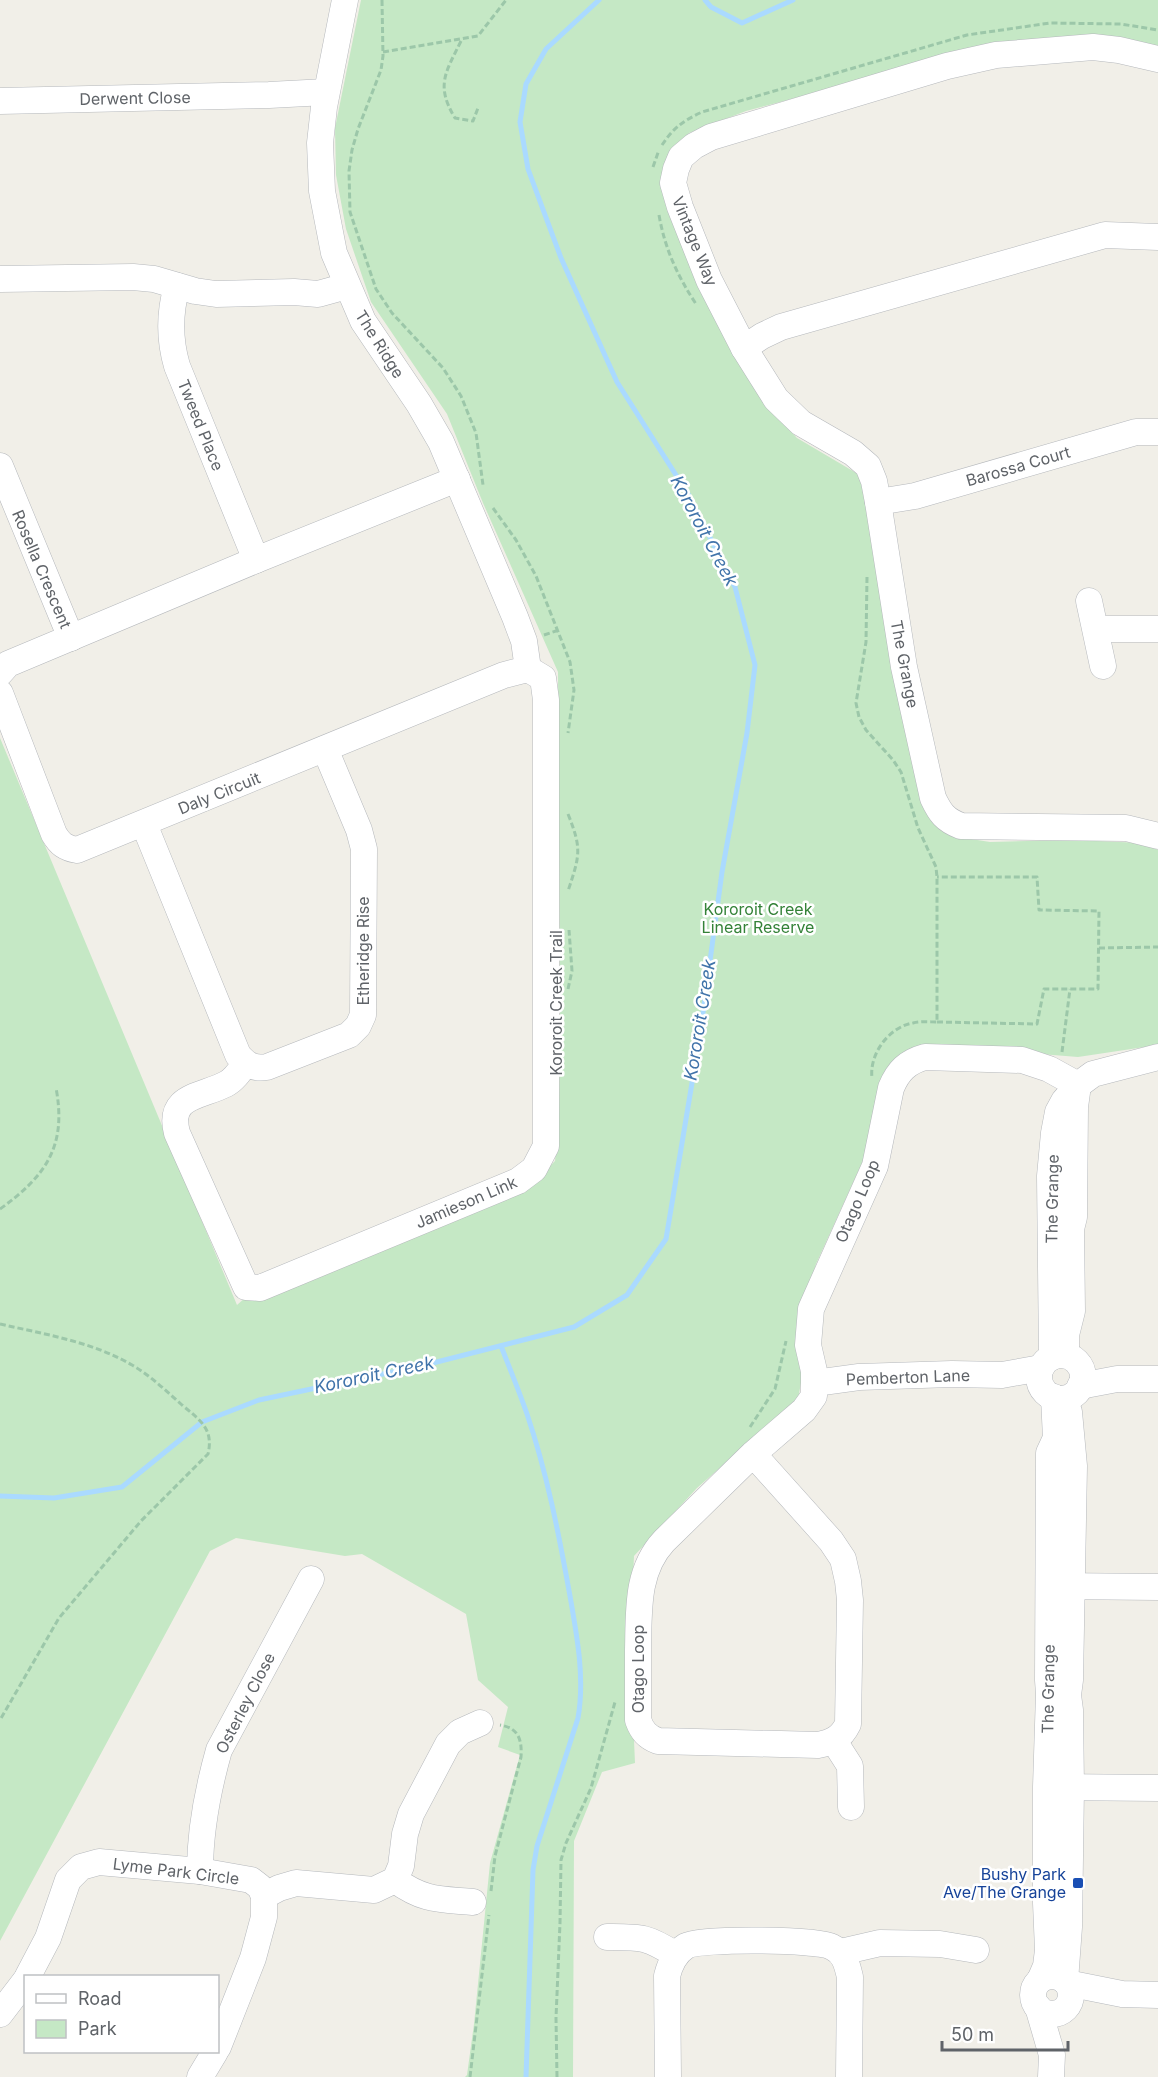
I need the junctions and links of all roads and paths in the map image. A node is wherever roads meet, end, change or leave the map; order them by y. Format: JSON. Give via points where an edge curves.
{"nodes":[{"id":1,"x":345,"y":0,"type":"edge"},
{"id":2,"x":382,"y":0,"type":"edge"},
{"id":3,"x":506,"y":0,"type":"edge"},
{"id":4,"x":1158,"y":30,"type":"edge"},
{"id":5,"x":461,"y":40,"type":"junction"},
{"id":6,"x":383,"y":52,"type":"junction"},
{"id":7,"x":1158,"y":59,"type":"edge"},
{"id":8,"x":325,"y":99,"type":"junction"},
{"id":9,"x":0,"y":101,"type":"edge"},
{"id":10,"x":478,"y":108,"type":"dead end"},
{"id":11,"x":652,"y":172,"type":"dead end"},
{"id":12,"x":658,"y":213,"type":"dead end"},
{"id":13,"x":1158,"y":237,"type":"edge"},
{"id":14,"x":0,"y":279,"type":"edge"},
{"id":15,"x":344,"y":281,"type":"junction"},
{"id":16,"x":177,"y":286,"type":"junction"},
{"id":17,"x":699,"y":309,"type":"dead end"},
{"id":18,"x":744,"y":348,"type":"junction"},
{"id":19,"x":1158,"y":432,"type":"edge"},
{"id":20,"x":0,"y":466,"type":"edge"},
{"id":21,"x":457,"y":479,"type":"junction"},
{"id":22,"x":485,"y":491,"type":"dead end"},
{"id":23,"x":878,"y":502,"type":"junction"},
{"id":24,"x":491,"y":505,"type":"dead end"},
{"id":25,"x":256,"y":560,"type":"junction"},
{"id":26,"x":866,"y":569,"type":"dead end"},
{"id":27,"x":1089,"y":601,"type":"dead end"},
{"id":28,"x":1096,"y":629,"type":"junction"},
{"id":29,"x":1158,"y":629,"type":"edge"},
{"id":30,"x":71,"y":638,"type":"junction"},
{"id":31,"x":1103,"y":666,"type":"dead end"},
{"id":32,"x":528,"y":669,"type":"junction"},
{"id":33,"x":0,"y":672,"type":"edge"},
{"id":34,"x":0,"y":693,"type":"edge"},
{"id":35,"x":568,"y":735,"type":"dead end"},
{"id":36,"x":325,"y":749,"type":"junction"},
{"id":37,"x":565,"y":806,"type":"dead end"},
{"id":38,"x":144,"y":824,"type":"junction"},
{"id":39,"x":1158,"y":836,"type":"edge"},
{"id":40,"x":937,"y":878,"type":"junction"},
{"id":41,"x":568,"y":892,"type":"dead end"},
{"id":42,"x":568,"y":927,"type":"dead end"},
{"id":43,"x":1158,"y":947,"type":"edge"},
{"id":44,"x":1099,"y":948,"type":"junction"},
{"id":45,"x":1070,"y":989,"type":"junction"},
{"id":46,"x":567,"y":997,"type":"dead end"},
{"id":47,"x":937,"y":1022,"type":"junction"},
{"id":48,"x":1158,"y":1057,"type":"edge"},
{"id":49,"x":245,"y":1064,"type":"junction"},
{"id":50,"x":1049,"y":1069,"type":"junction"},
{"id":51,"x":873,"y":1085,"type":"dead end"},
{"id":52,"x":1078,"y":1085,"type":"junction"},
{"id":53,"x":56,"y":1088,"type":"dead end"},
{"id":54,"x":0,"y":1209,"type":"edge"},
{"id":55,"x":0,"y":1324,"type":"edge"},
{"id":56,"x":788,"y":1334,"type":"dead end"},
{"id":57,"x":1060,"y":1377,"type":"junction"},
{"id":58,"x":1158,"y":1379,"type":"edge"},
{"id":59,"x":814,"y":1383,"type":"junction"},
{"id":60,"x":748,"y":1444,"type":"junction"},
{"id":61,"x":311,"y":1579,"type":"dead end"},
{"id":62,"x":1060,"y":1585,"type":"junction"},
{"id":63,"x":1158,"y":1587,"type":"edge"},
{"id":64,"x":617,"y":1693,"type":"dead end"},
{"id":65,"x":0,"y":1720,"type":"edge"},
{"id":66,"x":480,"y":1724,"type":"joint"},
{"id":67,"x":834,"y":1741,"type":"junction"},
{"id":68,"x":1058,"y":1787,"type":"junction"},
{"id":69,"x":1158,"y":1788,"type":"edge"},
{"id":70,"x":851,"y":1808,"type":"dead end"},
{"id":71,"x":200,"y":1871,"type":"junction"},
{"id":72,"x":395,"y":1880,"type":"junction"},
{"id":73,"x":264,"y":1896,"type":"junction"},
{"id":74,"x":484,"y":1902,"type":"junction"},
{"id":75,"x":607,"y":1937,"type":"dead end"},
{"id":76,"x":976,"y":1950,"type":"dead end"},
{"id":77,"x":840,"y":1952,"type":"junction"},
{"id":78,"x":676,"y":1955,"type":"junction"},
{"id":79,"x":29,"y":1975,"type":"edge"},
{"id":80,"x":24,"y":1982,"type":"edge"},
{"id":81,"x":1061,"y":1992,"type":"junction"},
{"id":82,"x":1158,"y":1995,"type":"edge"},
{"id":83,"x":0,"y":2014,"type":"edge"},
{"id":84,"x":219,"y":2044,"type":"edge"},
{"id":85,"x":214,"y":2053,"type":"edge"},
{"id":86,"x":1052,"y":2066,"type":"edge"},
{"id":87,"x":200,"y":2077,"type":"edge"},
{"id":88,"x":470,"y":2077,"type":"edge"},
{"id":89,"x":556,"y":2077,"type":"edge"},
{"id":90,"x":668,"y":2077,"type":"edge"},
{"id":91,"x":849,"y":2077,"type":"edge"}],
"edges":[{"from":1,"to":8,"type":"street","name":"The Ridge"},
{"from":2,"to":6,"type":"path"},
{"from":3,"to":5,"type":"path","via":[[478,36]]},
{"from":4,"to":11,"type":"path","via":[[1121,24],[1050,23],[939,41],[702,112],[671,131]]},
{"from":5,"to":6,"type":"path"},
{"from":5,"to":10,"type":"path","via":[[443,78],[446,102],[455,118],[473,122]]},
{"from":6,"to":22,"type":"path","via":[[381,70],[352,150],[351,218],[380,296],[443,368],[461,396],[476,433]]},
{"from":7,"to":18,"type":"street","name":"Vintage Way","via":[[1093,48],[996,55],[835,99],[711,137],[694,146],[681,157],[673,183],[709,280]]},
{"from":8,"to":9,"type":"street","name":"Derwent Close","via":[[304,101],[270,95]]},
{"from":8,"to":15,"type":"street","name":"The Ridge","via":[[320,143],[322,190],[330,237]]},
{"from":12,"to":17,"type":"path","via":[[672,264]]},
{"from":13,"to":18,"type":"street","via":[[1105,235],[781,327]]},
{"from":14,"to":16,"type":"street","via":[[133,277]]},
{"from":15,"to":16,"type":"street","via":[[294,292],[216,294]]},
{"from":15,"to":21,"type":"street","name":"The Ridge","via":[[363,321],[441,442]]},
{"from":16,"to":25,"type":"street","name":"Tweed Place","via":[[171,345],[177,366]]},
{"from":18,"to":23,"type":"street","name":"The Grange","via":[[776,399],[801,423],[868,466]]},
{"from":19,"to":23,"type":"street","name":"Barossa Court","via":[[1136,432],[915,496]]},
{"from":20,"to":30,"type":"street","name":"Rosella Crescent"},
{"from":21,"to":25,"type":"street"},
{"from":21,"to":32,"type":"street","name":"The Ridge","via":[[524,641]]},
{"from":23,"to":39,"type":"street","name":"The Grange","via":[[904,667],[933,798],[947,821],[961,826],[1126,828]]},
{"from":24,"to":35,"type":"path","via":[[536,576],[570,662],[574,690]]},
{"from":25,"to":30,"type":"street"},
{"from":26,"to":40,"type":"path","via":[[866,642],[856,703],[858,717],[901,772]]},
{"from":27,"to":28,"type":"street"},
{"from":28,"to":29,"type":"street"},
{"from":28,"to":31,"type":"street"},
{"from":30,"to":33,"type":"street","via":[[8,664]]},
{"from":32,"to":36,"type":"street","name":"Daly Circuit","via":[[504,675]]},
{"from":32,"to":49,"type":"street","name":"Jamieson Link","via":[[543,678],[546,700],[546,1146],[534,1169],[518,1181],[271,1284],[246,1287],[174,1120],[180,1105],[228,1083]]},
{"from":34,"to":38,"type":"street","name":"Daly Circuit","via":[[58,842],[77,850]]},
{"from":36,"to":38,"type":"street","name":"Daly Circuit"},
{"from":36,"to":49,"type":"street","name":"Etheridge Rise","via":[[364,849],[363,1015],[349,1035],[267,1067]]},
{"from":37,"to":41,"type":"path","via":[[579,854]]},
{"from":38,"to":49,"type":"street"},
{"from":40,"to":44,"type":"path","via":[[1038,878],[1039,910],[1099,910]]},
{"from":40,"to":47,"type":"path"},
{"from":42,"to":46,"type":"path","name":"Kororoit Creek Trail","via":[[572,971]]},
{"from":43,"to":44,"type":"path"},
{"from":44,"to":45,"type":"path","via":[[1098,989]]},
{"from":45,"to":47,"type":"path","via":[[1044,989],[1037,1024]]},
{"from":45,"to":50,"type":"path","via":[[1061,1056]]},
{"from":47,"to":51,"type":"path","via":[[903,1026],[886,1039],[873,1059]]},
{"from":48,"to":52,"type":"street","name":"The Grange","via":[[1093,1074]]},
{"from":50,"to":52,"type":"street","name":"Otago Loop"},
{"from":50,"to":59,"type":"street","name":"Otago Loop","via":[[1022,1060],[925,1057],[904,1066],[896,1076],[874,1166],[811,1309],[808,1345]]},
{"from":52,"to":57,"type":"street","name":"The Grange","via":[[1058,1112],[1051,1157],[1050,1297]]},
{"from":53,"to":54,"type":"path","via":[[59,1129],[52,1151],[28,1187]]},
{"from":55,"to":65,"type":"path","via":[[73,1342],[131,1365],[202,1422],[210,1444],[208,1454],[141,1521],[59,1618]]},
{"from":56,"to":60,"type":"path","via":[[775,1389]]},
{"from":57,"to":58,"type":"street","name":"Pemberton Lane"},
{"from":57,"to":59,"type":"street","name":"Pemberton Lane","via":[[859,1377]]},
{"from":57,"to":62,"type":"street","name":"The Grange","via":[[1056,1438],[1049,1454]]},
{"from":59,"to":60,"type":"street","name":"Otago Loop","via":[[810,1404]]},
{"from":60,"to":67,"type":"street","via":[[843,1559],[850,1600],[848,1724]]},
{"from":60,"to":67,"type":"street","name":"Otago Loop","via":[[654,1552],[647,1567],[639,1601],[638,1720],[650,1738],[665,1742],[818,1745]]},
{"from":61,"to":71,"type":"street","name":"Osterley Close","via":[[219,1750],[211,1777]]},
{"from":62,"to":63,"type":"street"},
{"from":62,"to":68,"type":"street","name":"The Grange","via":[[1047,1680]]},
{"from":64,"to":89,"type":"path","via":[[591,1788],[561,1860]]},
{"from":66,"to":72,"type":"street","via":[[460,1732],[448,1744],[411,1814]]},
{"from":66,"to":74,"type":"path","via":[[511,1728],[522,1743]]},
{"from":67,"to":70,"type":"street","via":[[850,1766]]},
{"from":68,"to":69,"type":"street"},
{"from":68,"to":81,"type":"street","name":"The Grange","via":[[1058,1935],[1048,1958]]},
{"from":71,"to":73,"type":"street","name":"Lyme Park Circle","via":[[251,1880]]},
{"from":71,"to":79,"type":"street","name":"Lyme Park Circle","via":[[99,1862],[81,1867],[69,1880],[48,1938]]},
{"from":72,"to":73,"type":"street","via":[[374,1890],[296,1883]]},
{"from":72,"to":74,"type":"street","via":[[426,1898]]},
{"from":73,"to":84,"type":"street","via":[[264,1917],[253,1958]]},
{"from":74,"to":88,"type":"path"},
{"from":75,"to":78,"type":"street","via":[[641,1937]]},
{"from":76,"to":77,"type":"street","via":[[940,1944],[880,1943]]},
{"from":77,"to":78,"type":"street","via":[[831,1946],[806,1942],[708,1941],[695,1942]]},
{"from":77,"to":91,"type":"street","via":[[850,1977]]},
{"from":78,"to":90,"type":"street","via":[[666,1976]]},
{"from":80,"to":83,"type":"street","name":"Lyme Park Circle"},
{"from":81,"to":82,"type":"street"},
{"from":81,"to":86,"type":"street","name":"The Grange"},
{"from":81,"to":86,"type":"street","via":[[1060,2012],[1048,2013],[1038,2007]]},
{"from":85,"to":87,"type":"street"}]}
